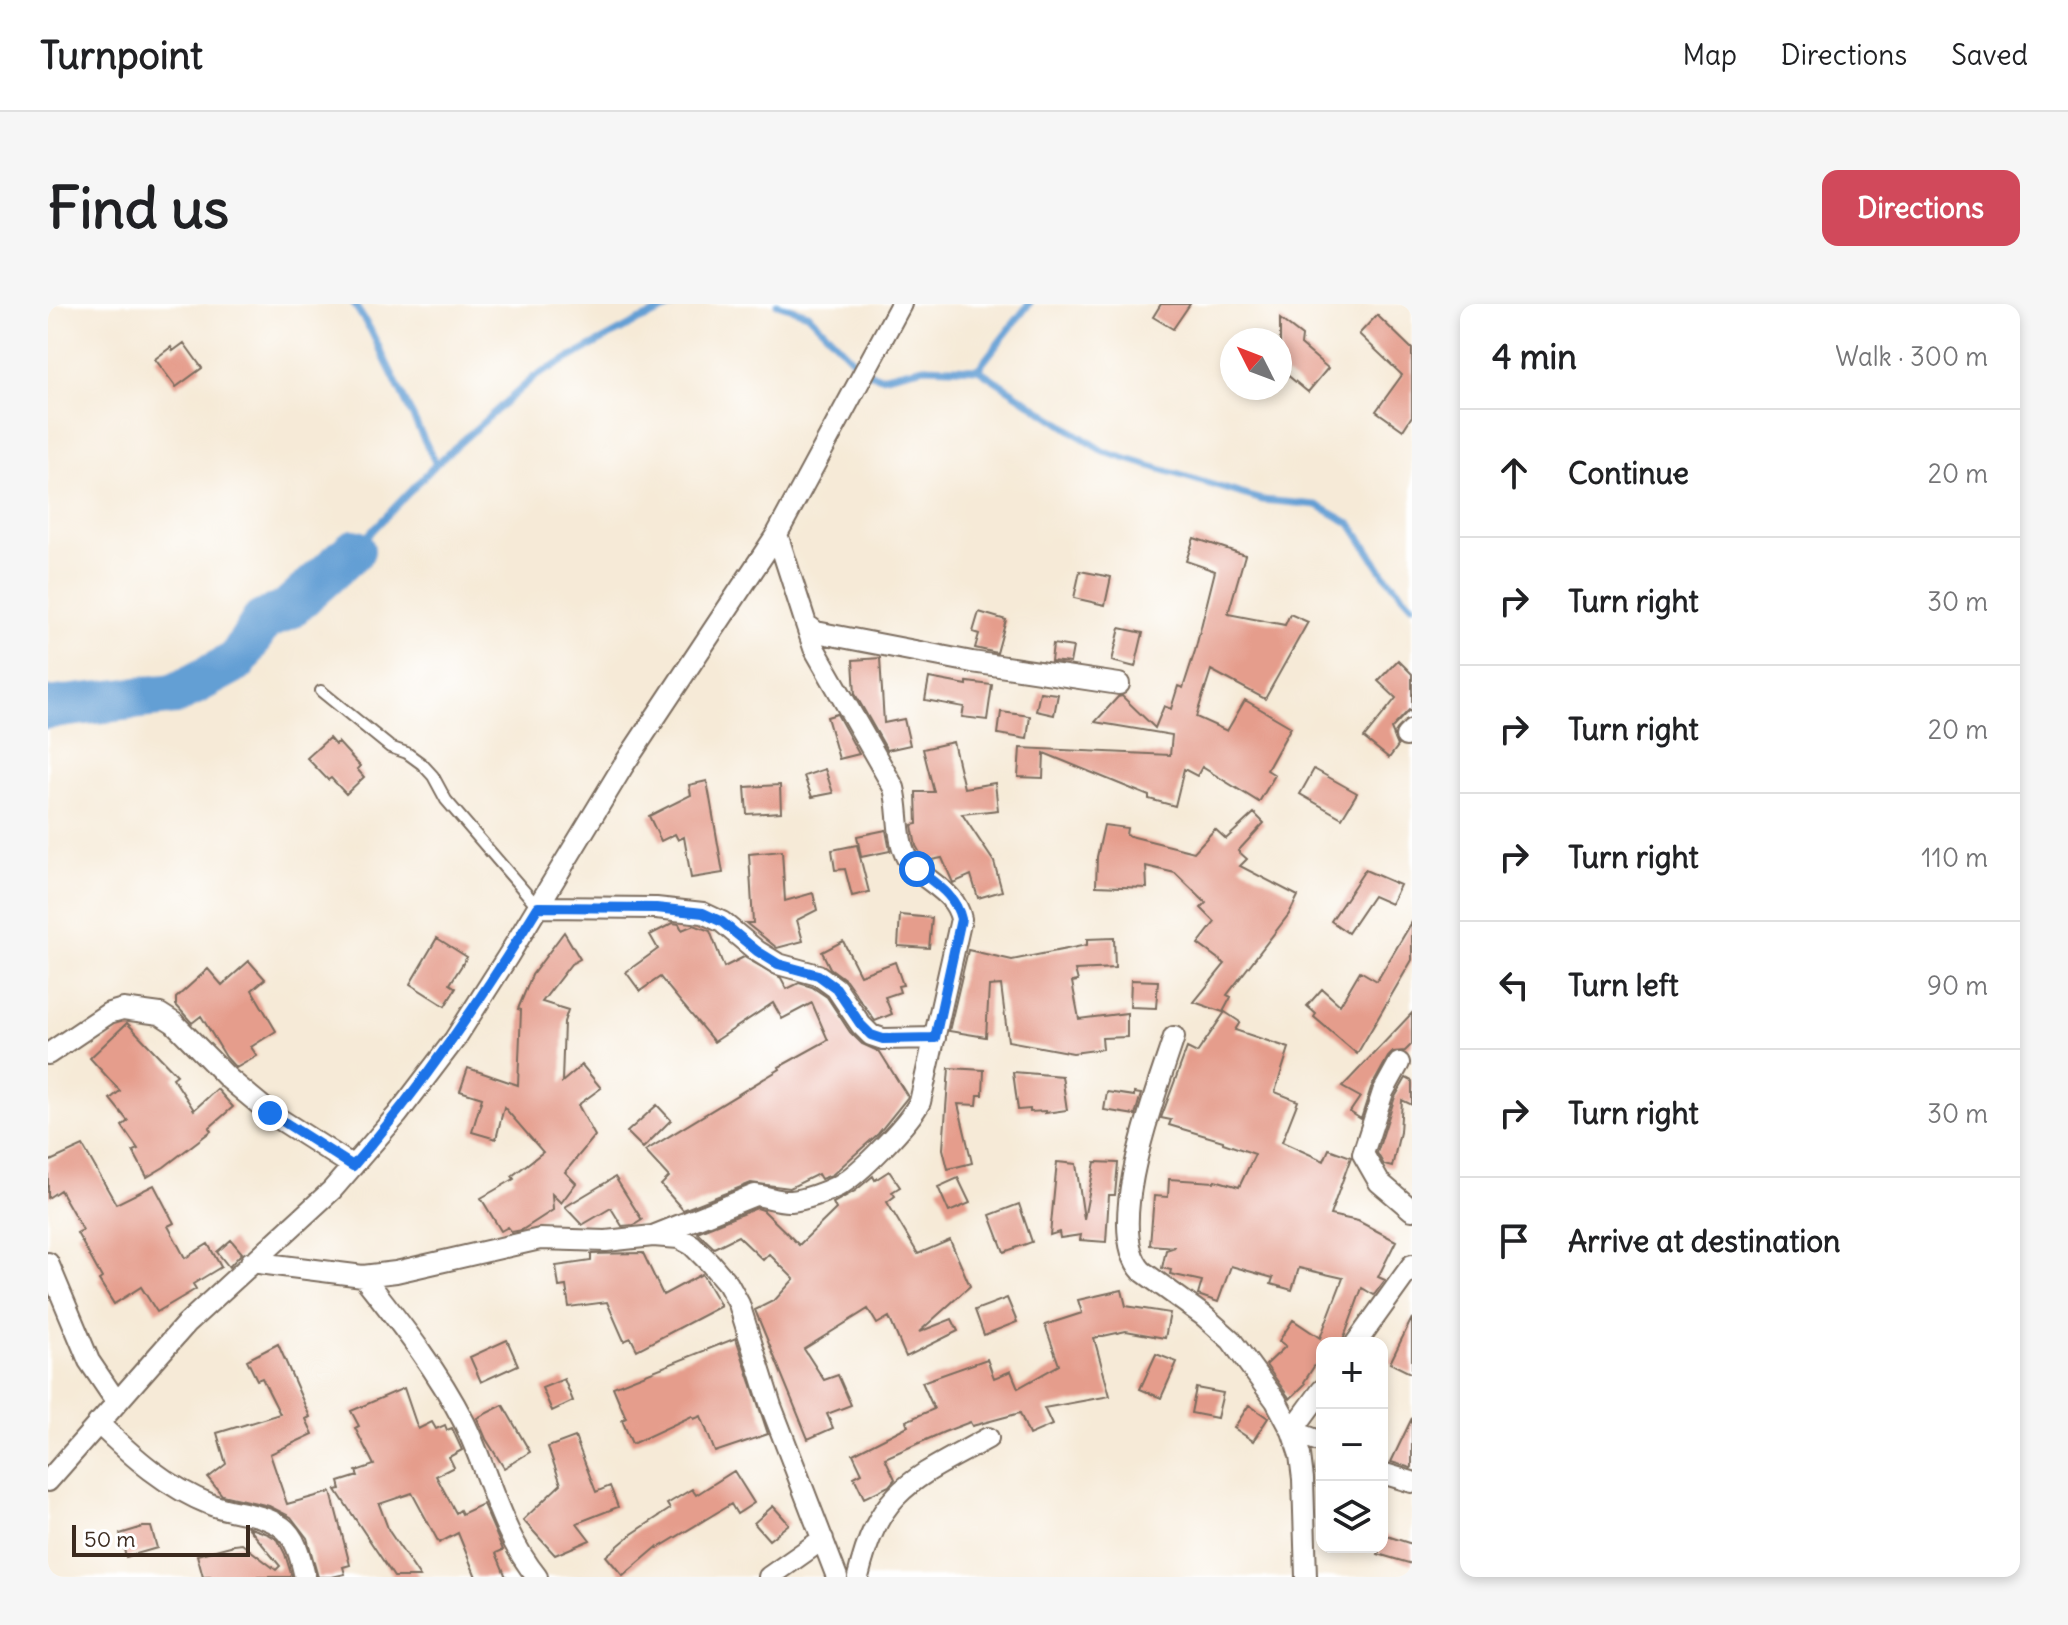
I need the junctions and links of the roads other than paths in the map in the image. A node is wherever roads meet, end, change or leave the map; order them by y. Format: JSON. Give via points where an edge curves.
{"nodes":[{"id":1,"x":901,"y":304,"type":"edge"},
{"id":2,"x":777,"y":534,"type":"junction"},
{"id":3,"x":806,"y":624,"type":"junction"},
{"id":4,"x":1119,"y":684,"type":"dead end"},
{"id":5,"x":321,"y":691,"type":"dead end"},
{"id":6,"x":538,"y":907,"type":"junction"},
{"id":7,"x":1174,"y":1037,"type":"dead end"},
{"id":8,"x":935,"y":1038,"type":"junction"},
{"id":9,"x":48,"y":1054,"type":"edge"},
{"id":10,"x":1399,"y":1063,"type":"dead end"},
{"id":11,"x":353,"y":1166,"type":"junction"},
{"id":12,"x":1412,"y":1210,"type":"edge"},
{"id":13,"x":653,"y":1236,"type":"junction"},
{"id":14,"x":251,"y":1262,"type":"junction"},
{"id":15,"x":48,"y":1263,"type":"edge"},
{"id":16,"x":1412,"y":1265,"type":"edge"},
{"id":17,"x":363,"y":1276,"type":"junction"},
{"id":18,"x":1360,"y":1337,"type":"edge"},
{"id":19,"x":1316,"y":1398,"type":"edge"},
{"id":20,"x":116,"y":1401,"type":"junction"},
{"id":21,"x":98,"y":1423,"type":"junction"},
{"id":22,"x":1292,"y":1431,"type":"junction"},
{"id":23,"x":988,"y":1438,"type":"dead end"},
{"id":24,"x":1316,"y":1440,"type":"edge"},
{"id":25,"x":1388,"y":1475,"type":"edge"},
{"id":26,"x":48,"y":1481,"type":"edge"},
{"id":27,"x":1412,"y":1482,"type":"edge"},
{"id":28,"x":823,"y":1539,"type":"junction"},
{"id":29,"x":305,"y":1577,"type":"edge"},
{"id":30,"x":537,"y":1577,"type":"edge"},
{"id":31,"x":769,"y":1577,"type":"edge"},
{"id":32,"x":837,"y":1577,"type":"edge"},
{"id":33,"x":858,"y":1577,"type":"edge"},
{"id":34,"x":1306,"y":1577,"type":"edge"}],
"edges":[{"from":1,"to":2,"type":"street"},
{"from":2,"to":3,"type":"street"},
{"from":2,"to":6,"type":"street","via":[[623,766]]},
{"from":3,"to":4,"type":"street","via":[[816,632],[972,662]]},
{"from":3,"to":8,"type":"street","via":[[814,648],[894,788],[908,859],[959,907],[961,919]]},
{"from":5,"to":6,"type":"lane","via":[[390,747],[422,764],[446,800]]},
{"from":6,"to":8,"type":"street","via":[[703,913],[778,964],[818,975],[836,988],[871,1035]]},
{"from":6,"to":11,"type":"street","via":[[455,1039]]},
{"from":7,"to":22,"type":"street","via":[[1136,1156],[1129,1250],[1142,1271],[1231,1340]]},
{"from":8,"to":13,"type":"street","via":[[913,1116],[838,1186],[793,1201],[755,1195]]},
{"from":9,"to":11,"type":"street","via":[[109,1013],[123,1009],[160,1014],[270,1113]]},
{"from":10,"to":12,"type":"street","via":[[1383,1092],[1363,1154],[1379,1182]]},
{"from":11,"to":14,"type":"street"},
{"from":13,"to":17,"type":"street","via":[[540,1239]]},
{"from":13,"to":28,"type":"street","via":[[692,1245],[728,1284]]},
{"from":14,"to":17,"type":"street"},
{"from":14,"to":20,"type":"street"},
{"from":15,"to":20,"type":"street","via":[[89,1361]]},
{"from":16,"to":18,"type":"street"},
{"from":17,"to":30,"type":"street","via":[[444,1387],[465,1424],[514,1543]]},
{"from":19,"to":22,"type":"street"},
{"from":20,"to":21,"type":"street"},
{"from":21,"to":26,"type":"street"},
{"from":21,"to":29,"type":"street","via":[[162,1480],[211,1504],[259,1515],[282,1527],[291,1536]]},
{"from":22,"to":24,"type":"street"},
{"from":22,"to":34,"type":"street","via":[[1303,1479]]},
{"from":23,"to":33,"type":"street","via":[[922,1474],[885,1506]]},
{"from":25,"to":27,"type":"street"},
{"from":28,"to":31,"type":"street"},
{"from":28,"to":32,"type":"street"}]}
